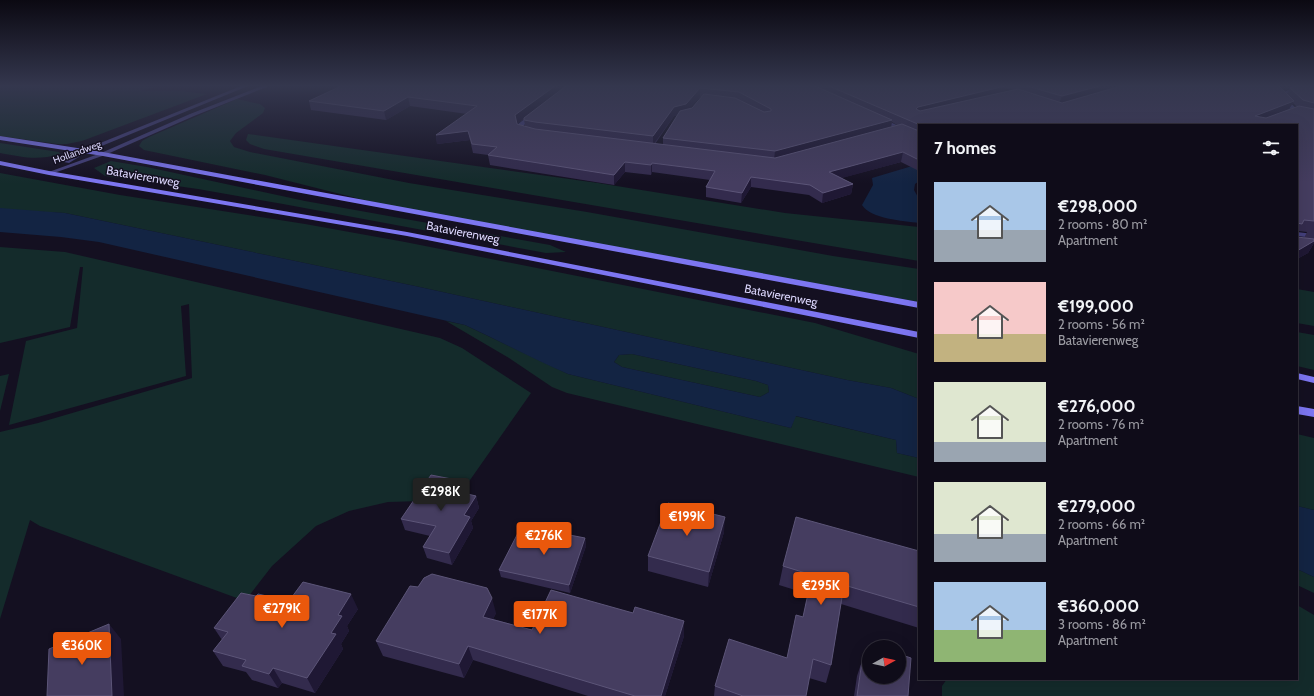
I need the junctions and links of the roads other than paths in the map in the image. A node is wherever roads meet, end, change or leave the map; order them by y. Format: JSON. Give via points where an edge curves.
{"nodes":[{"id":1,"x":165,"y":118,"type":"edge"},
{"id":2,"x":186,"y":118,"type":"edge"},
{"id":3,"x":528,"y":118,"type":"edge"},
{"id":4,"x":878,"y":118,"type":"edge"},
{"id":5,"x":901,"y":129,"type":"junction"},
{"id":6,"x":893,"y":131,"type":"edge"},
{"id":7,"x":536,"y":135,"type":"edge"},
{"id":8,"x":918,"y":137,"type":"edge"},
{"id":9,"x":0,"y":138,"type":"edge"},
{"id":10,"x":85,"y":151,"type":"junction"},
{"id":11,"x":103,"y":154,"type":"junction"},
{"id":12,"x":0,"y":163,"type":"edge"},
{"id":13,"x":49,"y":173,"type":"junction"},
{"id":14,"x":1298,"y":234,"type":"edge"},
{"id":15,"x":1314,"y":236,"type":"edge"},
{"id":16,"x":918,"y":305,"type":"edge"},
{"id":17,"x":918,"y":335,"type":"edge"},
{"id":18,"x":1298,"y":376,"type":"edge"},
{"id":19,"x":1314,"y":380,"type":"edge"},
{"id":20,"x":1298,"y":410,"type":"edge"},
{"id":21,"x":1313,"y":413,"type":"edge"}],
"edges":[{"from":1,"to":10,"type":"street","name":"Hollandweg"},
{"from":2,"to":11,"type":"street","name":"Hollandweg"},
{"from":3,"to":7,"type":"street","via":[[520,125],[521,132]]},
{"from":4,"to":5,"type":"street"},
{"from":5,"to":6,"type":"street"},
{"from":5,"to":8,"type":"street"},
{"from":9,"to":10,"type":"main road","name":"Batavierenweg"},
{"from":10,"to":11,"type":"main road","name":"Batavierenweg"},
{"from":10,"to":13,"type":"street","name":"Hollandweg"},
{"from":11,"to":13,"type":"street","name":"Hollandweg"},
{"from":11,"to":16,"type":"main road","name":"Batavierenweg"},
{"from":12,"to":13,"type":"main road","name":"Batavierenweg"},
{"from":13,"to":17,"type":"main road","name":"Batavierenweg","via":[[407,234]]},
{"from":14,"to":15,"type":"street"},
{"from":18,"to":19,"type":"main road"},
{"from":20,"to":21,"type":"main road"}]}
